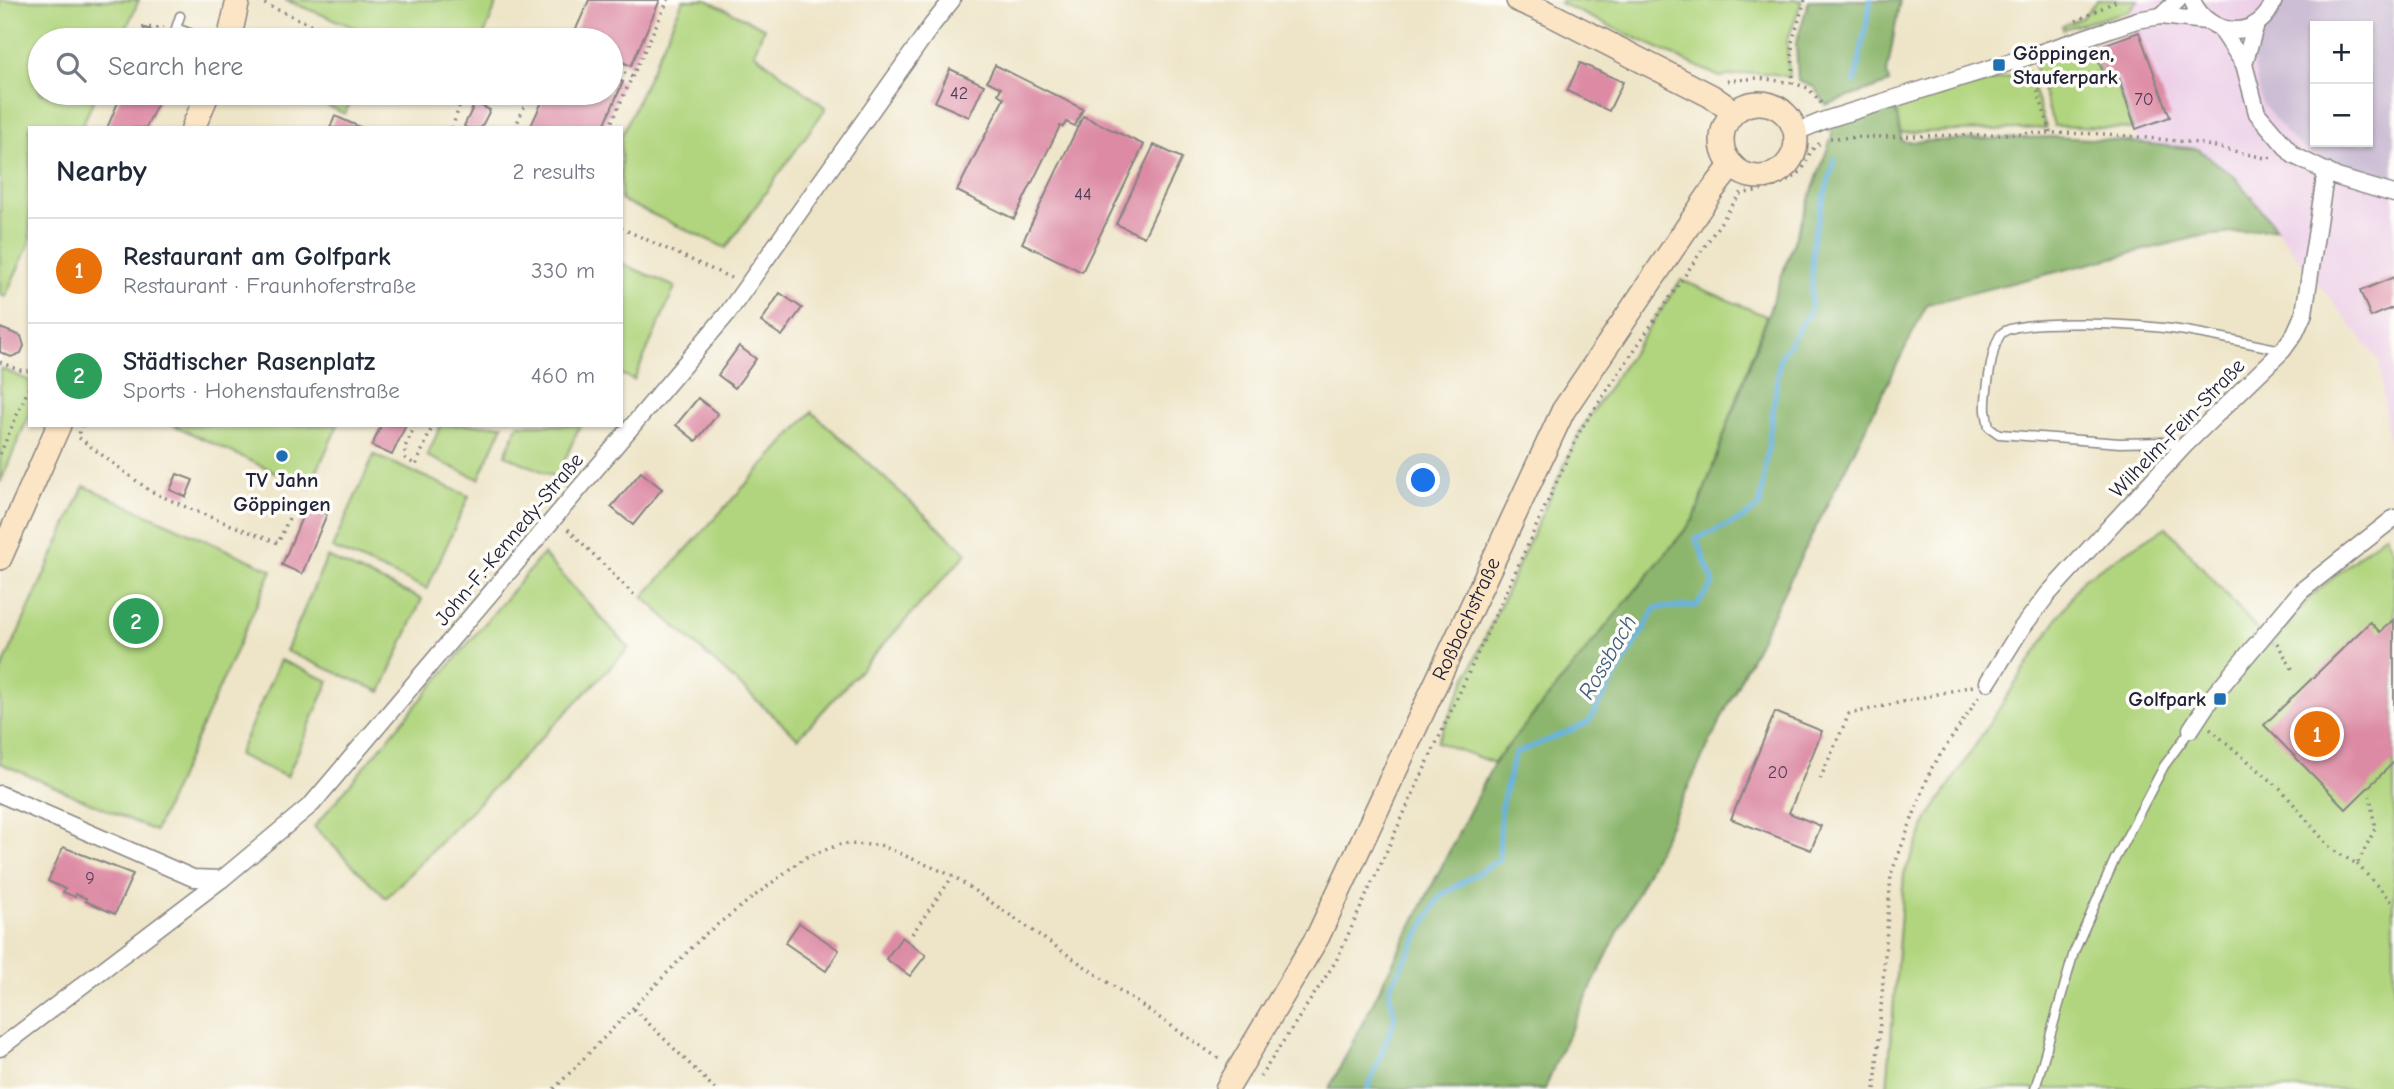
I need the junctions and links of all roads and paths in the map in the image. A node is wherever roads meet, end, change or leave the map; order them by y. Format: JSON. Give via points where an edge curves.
{"nodes":[{"id":1,"x":238,"y":0,"type":"edge"},
{"id":2,"x":255,"y":0,"type":"edge"},
{"id":3,"x":668,"y":0,"type":"edge"},
{"id":4,"x":952,"y":0,"type":"edge"},
{"id":5,"x":1518,"y":0,"type":"edge"},
{"id":6,"x":1805,"y":0,"type":"edge"},
{"id":7,"x":2178,"y":0,"type":"edge"},
{"id":8,"x":2192,"y":0,"type":"edge"},
{"id":9,"x":2274,"y":0,"type":"edge"},
{"id":10,"x":180,"y":16,"type":"dead end"},
{"id":11,"x":2161,"y":16,"type":"junction"},
{"id":12,"x":2206,"y":21,"type":"junction"},
{"id":13,"x":2256,"y":24,"type":"junction"},
{"id":14,"x":142,"y":28,"type":"edge"},
{"id":15,"x":176,"y":28,"type":"joint"},
{"id":16,"x":232,"y":28,"type":"edge"},
{"id":17,"x":319,"y":28,"type":"edge"},
{"id":18,"x":2221,"y":29,"type":"junction"},
{"id":19,"x":2027,"y":57,"type":"junction"},
{"id":20,"x":2244,"y":64,"type":"junction"},
{"id":21,"x":623,"y":72,"type":"edge"},
{"id":22,"x":632,"y":77,"type":"junction"},
{"id":23,"x":1793,"y":83,"type":"junction"},
{"id":24,"x":1711,"y":96,"type":"junction"},
{"id":25,"x":623,"y":97,"type":"edge"},
{"id":26,"x":203,"y":105,"type":"edge"},
{"id":27,"x":460,"y":105,"type":"edge"},
{"id":28,"x":525,"y":105,"type":"edge"},
{"id":29,"x":619,"y":105,"type":"edge"},
{"id":30,"x":1734,"y":112,"type":"junction"},
{"id":31,"x":1825,"y":120,"type":"junction"},
{"id":32,"x":194,"y":126,"type":"edge"},
{"id":33,"x":453,"y":126,"type":"edge"},
{"id":34,"x":516,"y":126,"type":"edge"},
{"id":35,"x":610,"y":126,"type":"edge"},
{"id":36,"x":1796,"y":132,"type":"junction"},
{"id":37,"x":2051,"y":133,"type":"junction"},
{"id":38,"x":1828,"y":138,"type":"junction"},
{"id":39,"x":2293,"y":155,"type":"junction"},
{"id":40,"x":1732,"y":165,"type":"junction"},
{"id":41,"x":2326,"y":172,"type":"junction"},
{"id":42,"x":2394,"y":194,"type":"edge"},
{"id":43,"x":623,"y":229,"type":"edge"},
{"id":44,"x":747,"y":286,"type":"junction"},
{"id":45,"x":2283,"y":350,"type":"junction"},
{"id":46,"x":0,"y":362,"type":"edge"},
{"id":47,"x":28,"y":371,"type":"edge"},
{"id":48,"x":28,"y":390,"type":"edge"},
{"id":49,"x":58,"y":427,"type":"edge"},
{"id":50,"x":81,"y":427,"type":"edge"},
{"id":51,"x":414,"y":427,"type":"edge"},
{"id":52,"x":432,"y":427,"type":"edge"},
{"id":53,"x":2184,"y":446,"type":"junction"},
{"id":54,"x":0,"y":454,"type":"edge"},
{"id":55,"x":296,"y":502,"type":"dead end"},
{"id":56,"x":555,"y":517,"type":"junction"},
{"id":57,"x":2394,"y":519,"type":"edge"},
{"id":58,"x":0,"y":558,"type":"edge"},
{"id":59,"x":636,"y":597,"type":"dead end"},
{"id":60,"x":2272,"y":635,"type":"dead end"},
{"id":61,"x":2294,"y":672,"type":"dead end"},
{"id":62,"x":1988,"y":682,"type":"junction"},
{"id":63,"x":2194,"y":724,"type":"junction"},
{"id":64,"x":1820,"y":779,"type":"dead end"},
{"id":65,"x":0,"y":794,"type":"edge"},
{"id":66,"x":2370,"y":796,"type":"dead end"},
{"id":67,"x":2357,"y":864,"type":"junction"},
{"id":68,"x":953,"y":876,"type":"junction"},
{"id":69,"x":222,"y":879,"type":"junction"},
{"id":70,"x":2394,"y":904,"type":"edge"},
{"id":71,"x":912,"y":934,"type":"dead end"},
{"id":72,"x":634,"y":1009,"type":"junction"},
{"id":73,"x":0,"y":1048,"type":"edge"},
{"id":74,"x":1242,"y":1080,"type":"edge"},
{"id":75,"x":554,"y":1089,"type":"edge"},
{"id":76,"x":715,"y":1089,"type":"edge"},
{"id":77,"x":1875,"y":1089,"type":"edge"},
{"id":78,"x":2035,"y":1089,"type":"edge"}],
"edges":[{"from":1,"to":16,"type":"street"},
{"from":2,"to":17,"type":"path"},
{"from":3,"to":22,"type":"path"},
{"from":4,"to":44,"type":"street","name":"John-F.-Kennedy-Straße"},
{"from":5,"to":24,"type":"street"},
{"from":6,"to":23,"type":"path","via":[[1792,42]]},
{"from":7,"to":11,"type":"street"},
{"from":8,"to":12,"type":"street"},
{"from":9,"to":13,"type":"street"},
{"from":10,"to":15,"type":"lane"},
{"from":11,"to":12,"type":"street"},
{"from":11,"to":19,"type":"street"},
{"from":12,"to":18,"type":"street"},
{"from":13,"to":18,"type":"street"},
{"from":13,"to":20,"type":"street"},
{"from":14,"to":15,"type":"path"},
{"from":18,"to":20,"type":"street"},
{"from":19,"to":31,"type":"street"},
{"from":19,"to":37,"type":"path"},
{"from":20,"to":39,"type":"street","via":[[2257,113]]},
{"from":21,"to":22,"type":"path"},
{"from":22,"to":25,"type":"path"},
{"from":23,"to":24,"type":"path","via":[[1736,79],[1725,81]]},
{"from":23,"to":31,"type":"path","via":[[1808,88],[1821,103]]},
{"from":24,"to":30,"type":"street"},
{"from":26,"to":32,"type":"street"},
{"from":27,"to":33,"type":"path"},
{"from":28,"to":34,"type":"path"},
{"from":29,"to":35,"type":"path"},
{"from":30,"to":36,"type":"street","via":[[1745,105],[1770,104],[1782,110]]},
{"from":30,"to":40,"type":"street","via":[[1722,144]]},
{"from":31,"to":36,"type":"street"},
{"from":31,"to":38,"type":"path"},
{"from":36,"to":40,"type":"street","via":[[1793,156],[1777,173],[1753,177]]},
{"from":37,"to":38,"type":"path"},
{"from":37,"to":39,"type":"path","via":[[2198,143],[2265,159]]},
{"from":38,"to":74,"type":"path","via":[[1810,149],[1802,170],[1778,186],[1740,194],[1581,429],[1336,961]]},
{"from":39,"to":41,"type":"street"},
{"from":40,"to":74,"type":"street","name":"Roßbachstraße","via":[[1563,411],[1318,936]]},
{"from":41,"to":42,"type":"street"},
{"from":41,"to":45,"type":"street","name":"Wilhelm-Fein-Straße","via":[[2304,313]]},
{"from":43,"to":44,"type":"path"},
{"from":44,"to":56,"type":"street","name":"John-F.-Kennedy-Straße"},
{"from":45,"to":53,"type":"street","name":"Wilhelm-Fein-Straße"},
{"from":45,"to":53,"type":"lane","via":[[2172,329],[2084,324],[2010,328],[1999,334],[1986,410],[1989,427],[1999,434]]},
{"from":46,"to":47,"type":"path"},
{"from":48,"to":54,"type":"path"},
{"from":49,"to":58,"type":"street"},
{"from":50,"to":55,"type":"path","via":[[78,438],[150,491],[278,543]]},
{"from":51,"to":52,"type":"path","via":[[405,458],[416,465]]},
{"from":53,"to":62,"type":"street","name":"Wilhelm-Fein-Straße","via":[[2048,594]]},
{"from":56,"to":59,"type":"path"},
{"from":56,"to":69,"type":"street","name":"John-F.-Kennedy-Straße","via":[[312,804]]},
{"from":57,"to":63,"type":"street","via":[[2301,591],[2212,696]]},
{"from":60,"to":61,"type":"path"},
{"from":62,"to":64,"type":"path","via":[[1849,714]]},
{"from":62,"to":77,"type":"path","via":[[1931,769],[1891,874]]},
{"from":63,"to":67,"type":"path","via":[[2225,740],[2281,789],[2331,849]]},
{"from":63,"to":78,"type":"lane","via":[[2164,766],[2115,859],[2074,953]]},
{"from":65,"to":69,"type":"street","via":[[193,878]]},
{"from":66,"to":67,"type":"path","via":[[2375,829]]},
{"from":67,"to":70,"type":"path"},
{"from":68,"to":71,"type":"path"},
{"from":68,"to":72,"type":"path","via":[[880,845],[841,844],[804,858],[704,935]]},
{"from":68,"to":74,"type":"path"},
{"from":69,"to":73,"type":"street","name":"John-F.-Kennedy-Straße"},
{"from":72,"to":75,"type":"path"},
{"from":72,"to":76,"type":"path"}]}
